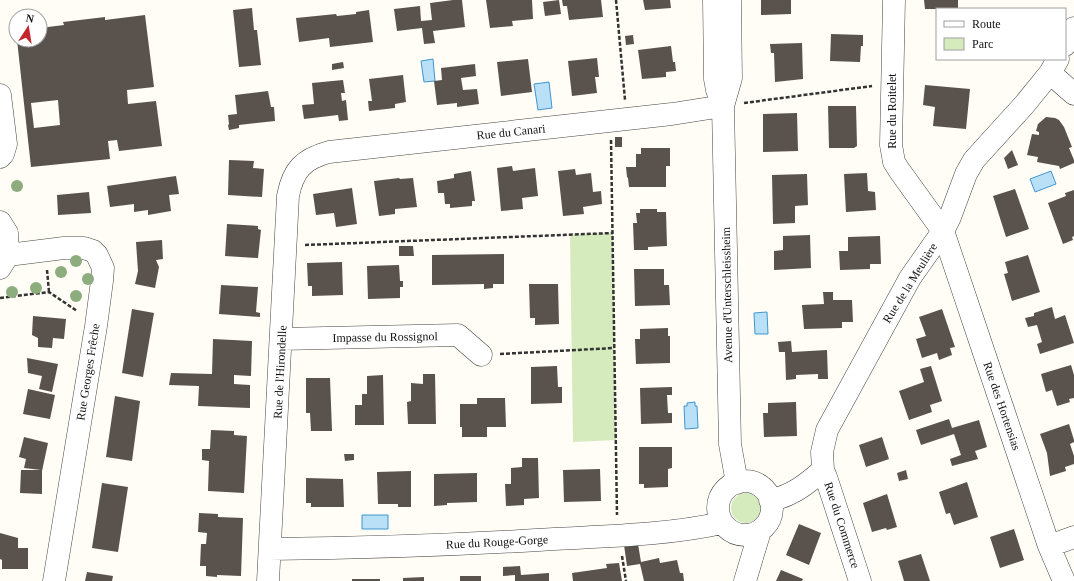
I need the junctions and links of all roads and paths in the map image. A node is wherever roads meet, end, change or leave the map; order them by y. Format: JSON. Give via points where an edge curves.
{"nodes":[{"id":1,"x":616,"y":0,"type":"edge"},
{"id":2,"x":714,"y":0,"type":"edge"},
{"id":3,"x":730,"y":0,"type":"edge"},
{"id":4,"x":894,"y":0,"type":"edge"},
{"id":5,"x":1074,"y":28,"type":"edge"},
{"id":6,"x":1066,"y":43,"type":"edge"},
{"id":7,"x":1054,"y":66,"type":"edge"},
{"id":8,"x":892,"y":83,"type":"junction"},
{"id":9,"x":1074,"y":94,"type":"edge"},
{"id":10,"x":0,"y":95,"type":"edge"},
{"id":11,"x":723,"y":106,"type":"junction"},
{"id":12,"x":619,"y":120,"type":"junction"},
{"id":13,"x":0,"y":157,"type":"edge"},
{"id":14,"x":301,"y":165,"type":"joint"},
{"id":15,"x":0,"y":222,"type":"edge"},
{"id":16,"x":943,"y":231,"type":"junction"},
{"id":17,"x":613,"y":233,"type":"junction"},
{"id":18,"x":286,"y":246,"type":"junction"},
{"id":19,"x":4,"y":261,"type":"edge"},
{"id":20,"x":46,"y":269,"type":"dead end"},
{"id":21,"x":49,"y":292,"type":"junction"},
{"id":22,"x":0,"y":298,"type":"edge"},
{"id":23,"x":79,"y":312,"type":"dead end"},
{"id":24,"x":281,"y":339,"type":"junction"},
{"id":25,"x":614,"y":348,"type":"junction"},
{"id":26,"x":481,"y":355,"type":"joint"},
{"id":27,"x":823,"y":470,"type":"junction"},
{"id":28,"x":737,"y":483,"type":"junction"},
{"id":29,"x":770,"y":500,"type":"junction"},
{"id":30,"x":727,"y":527,"type":"junction"},
{"id":31,"x":760,"y":531,"type":"junction"},
{"id":32,"x":618,"y":536,"type":"junction"},
{"id":33,"x":1074,"y":537,"type":"edge"},
{"id":34,"x":1049,"y":546,"type":"junction"},
{"id":35,"x":270,"y":549,"type":"junction"},
{"id":36,"x":54,"y":581,"type":"edge"},
{"id":37,"x":268,"y":581,"type":"edge"},
{"id":38,"x":626,"y":581,"type":"edge"},
{"id":39,"x":732,"y":581,"type":"edge"},
{"id":40,"x":745,"y":581,"type":"edge"},
{"id":41,"x":860,"y":581,"type":"edge"},
{"id":42,"x":1064,"y":581,"type":"edge"}],
"edges":[{"from":1,"to":12,"type":"path"},
{"from":2,"to":11,"type":"street","name":"Avenue d'Unterschleissheim","via":[[714,79]]},
{"from":3,"to":11,"type":"street","name":"Avenue d'Unterschleissheim","via":[[731,78]]},
{"from":4,"to":8,"type":"street","name":"Rue du Roitelet"},
{"from":5,"to":6,"type":"street"},
{"from":7,"to":9,"type":"street"},
{"from":7,"to":16,"type":"street","name":"Rue de la Meulière","via":[[1024,105],[974,160]]},
{"from":8,"to":11,"type":"path"},
{"from":8,"to":16,"type":"street","name":"Rue du Roitelet","via":[[891,145],[894,162]]},
{"from":10,"to":13,"type":"street","via":[[6,144]]},
{"from":11,"to":12,"type":"street","name":"Rue du Canari"},
{"from":11,"to":28,"type":"street","name":"Avenue d'Unterschleissheim","via":[[730,433]]},
{"from":12,"to":14,"type":"street","name":"Rue du Canari","via":[[329,152],[308,159]]},
{"from":12,"to":17,"type":"path"},
{"from":14,"to":18,"type":"street","name":"Rue de l'Hirondelle","via":[[291,182],[288,196]]},
{"from":15,"to":19,"type":"street","via":[[8,233]]},
{"from":16,"to":27,"type":"street","name":"Rue de la Meulière","via":[[910,278],[832,419],[822,452]]},
{"from":16,"to":34,"type":"street","name":"Rue des Hortensias"},
{"from":17,"to":18,"type":"path"},
{"from":17,"to":25,"type":"path"},
{"from":18,"to":24,"type":"street","name":"Rue de l'Hirondelle"},
{"from":19,"to":36,"type":"street","name":"Rue Georges Frêche","via":[[64,248],[84,248],[97,255],[103,268],[96,326]]},
{"from":20,"to":21,"type":"path"},
{"from":21,"to":22,"type":"path"},
{"from":21,"to":23,"type":"path"},
{"from":24,"to":26,"type":"street","name":"Impasse du Rossignol","via":[[458,336]]},
{"from":24,"to":35,"type":"street","name":"Rue de l'Hirondelle"},
{"from":25,"to":26,"type":"path"},
{"from":25,"to":32,"type":"path"},
{"from":27,"to":29,"type":"street","via":[[796,490]]},
{"from":27,"to":41,"type":"street","name":"Rue du Commerce"},
{"from":28,"to":29,"type":"street","via":[[755,484],[767,493]]},
{"from":28,"to":30,"type":"street","via":[[725,490],[718,505],[719,514]]},
{"from":29,"to":31,"type":"street","via":[[770,517]]},
{"from":30,"to":31,"type":"street","via":[[746,535]]},
{"from":30,"to":32,"type":"street","name":"Rue du Rouge-Gorge"},
{"from":30,"to":39,"type":"street","via":[[736,548]]},
{"from":31,"to":40,"type":"street"},
{"from":32,"to":35,"type":"street","name":"Rue du Rouge-Gorge","via":[[459,545]]},
{"from":32,"to":38,"type":"path"},
{"from":33,"to":34,"type":"street"},
{"from":34,"to":42,"type":"street","name":"Rue des Hortensias"},
{"from":35,"to":37,"type":"street","name":"Rue de l'Hirondelle"}]}
